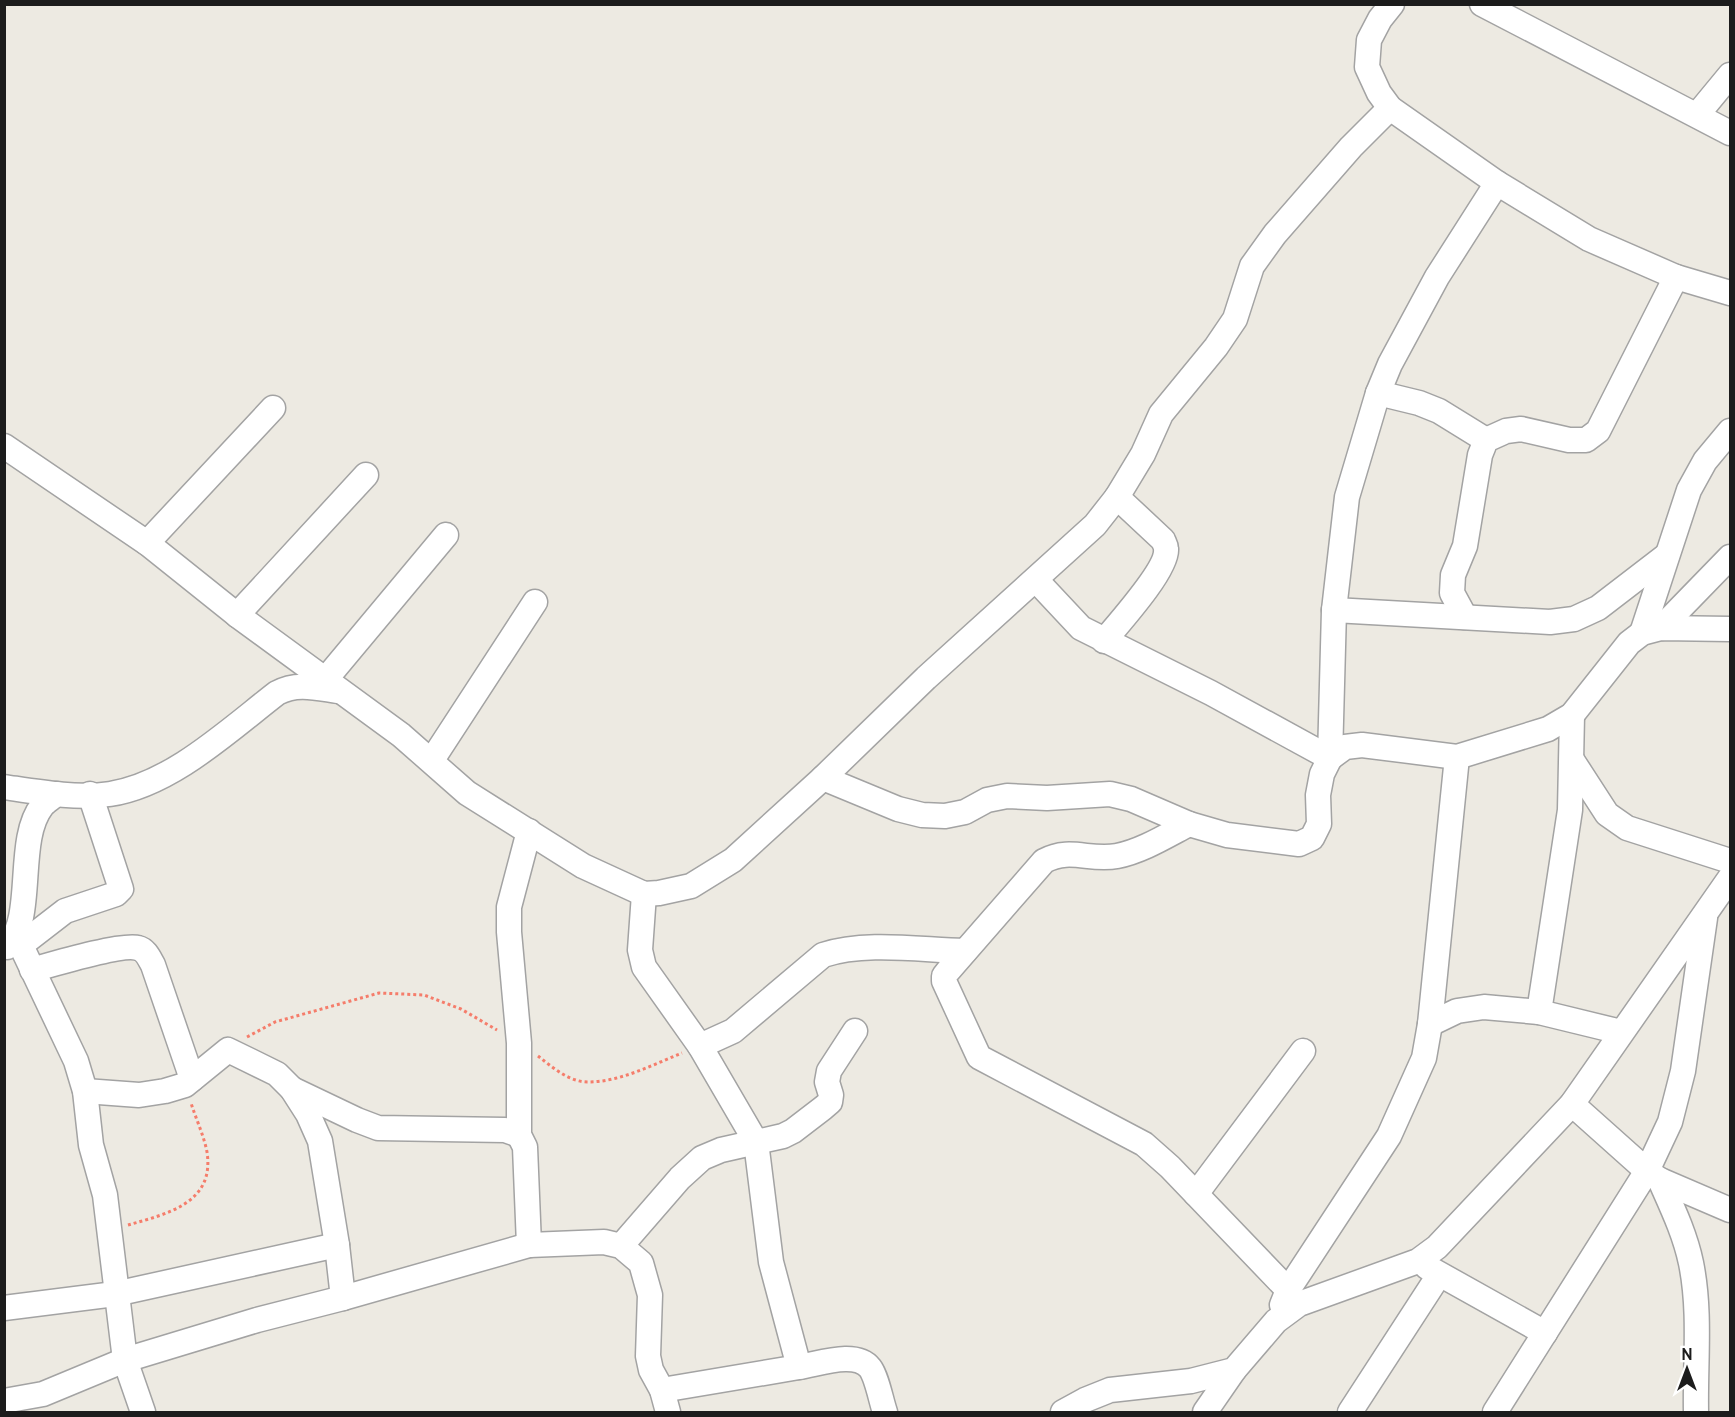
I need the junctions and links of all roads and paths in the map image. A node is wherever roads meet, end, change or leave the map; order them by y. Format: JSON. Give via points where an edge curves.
{"nodes":[{"id":1,"x":1392,"y":4,"type":"edge"},
{"id":2,"x":1482,"y":4,"type":"edge"},
{"id":3,"x":1731,"y":75,"type":"edge"},
{"id":4,"x":1390,"y":108,"type":"junction"},
{"id":5,"x":1697,"y":115,"type":"junction"},
{"id":6,"x":1731,"y":133,"type":"edge"},
{"id":7,"x":1497,"y":183,"type":"junction"},
{"id":8,"x":1676,"y":277,"type":"junction"},
{"id":9,"x":1731,"y":293,"type":"edge"},
{"id":10,"x":1378,"y":393,"type":"junction"},
{"id":11,"x":273,"y":408,"type":"dead end"},
{"id":12,"x":1731,"y":431,"type":"edge"},
{"id":13,"x":1486,"y":440,"type":"junction"},
{"id":14,"x":4,"y":446,"type":"edge"},
{"id":15,"x":366,"y":475,"type":"dead end"},
{"id":16,"x":1117,"y":497,"type":"junction"},
{"id":17,"x":446,"y":535,"type":"dead end"},
{"id":18,"x":147,"y":543,"type":"junction"},
{"id":19,"x":1667,"y":555,"type":"junction"},
{"id":20,"x":1731,"y":557,"type":"edge"},
{"id":21,"x":1036,"y":580,"type":"junction"},
{"id":22,"x":535,"y":602,"type":"dead end"},
{"id":23,"x":1334,"y":610,"type":"junction"},
{"id":24,"x":237,"y":615,"type":"junction"},
{"id":25,"x":1465,"y":618,"type":"junction"},
{"id":26,"x":1731,"y":629,"type":"edge"},
{"id":27,"x":1652,"y":631,"type":"junction"},
{"id":28,"x":1104,"y":641,"type":"junction"},
{"id":29,"x":333,"y":686,"type":"junction"},
{"id":30,"x":1572,"y":715,"type":"junction"},
{"id":31,"x":1457,"y":757,"type":"junction"},
{"id":32,"x":1330,"y":758,"type":"junction"},
{"id":33,"x":432,"y":760,"type":"junction"},
{"id":34,"x":1572,"y":760,"type":"junction"},
{"id":35,"x":823,"y":778,"type":"junction"},
{"id":36,"x":4,"y":787,"type":"edge"},
{"id":37,"x":56,"y":794,"type":"junction"},
{"id":38,"x":90,"y":794,"type":"junction"},
{"id":39,"x":1189,"y":824,"type":"junction"},
{"id":40,"x":529,"y":831,"type":"junction"},
{"id":41,"x":1731,"y":861,"type":"edge"},
{"id":42,"x":1731,"y":878,"type":"edge"},
{"id":43,"x":644,"y":894,"type":"junction"},
{"id":44,"x":1706,"y":912,"type":"junction"},
{"id":45,"x":14,"y":943,"type":"edge"},
{"id":46,"x":965,"y":951,"type":"junction"},
{"id":47,"x":32,"y":970,"type":"junction"},
{"id":48,"x":1539,"y":1012,"type":"junction"},
{"id":49,"x":1430,"y":1024,"type":"junction"},
{"id":50,"x":855,"y":1031,"type":"dead end"},
{"id":51,"x":1621,"y":1032,"type":"junction"},
{"id":52,"x":519,"y":1043,"type":"junction"},
{"id":53,"x":700,"y":1046,"type":"junction"},
{"id":54,"x":228,"y":1050,"type":"junction"},
{"id":55,"x":1303,"y":1051,"type":"dead end"},
{"id":56,"x":188,"y":1082,"type":"junction"},
{"id":57,"x":292,"y":1089,"type":"junction"},
{"id":58,"x":85,"y":1091,"type":"junction"},
{"id":59,"x":1572,"y":1104,"type":"junction"},
{"id":60,"x":519,"y":1135,"type":"junction"},
{"id":61,"x":756,"y":1142,"type":"junction"},
{"id":62,"x":1654,"y":1176,"type":"junction"},
{"id":63,"x":1197,"y":1194,"type":"junction"},
{"id":64,"x":1731,"y":1210,"type":"edge"},
{"id":65,"x":110,"y":1231,"type":"junction"},
{"id":66,"x":337,"y":1245,"type":"junction"},
{"id":67,"x":529,"y":1245,"type":"junction"},
{"id":68,"x":621,"y":1246,"type":"junction"},
{"id":69,"x":1418,"y":1261,"type":"junction"},
{"id":70,"x":1439,"y":1275,"type":"junction"},
{"id":71,"x":1288,"y":1290,"type":"junction"},
{"id":72,"x":115,"y":1294,"type":"junction"},
{"id":73,"x":344,"y":1298,"type":"junction"},
{"id":74,"x":4,"y":1308,"type":"edge"},
{"id":75,"x":1276,"y":1321,"type":"junction"},
{"id":76,"x":1545,"y":1334,"type":"junction"},
{"id":77,"x":124,"y":1360,"type":"junction"},
{"id":78,"x":799,"y":1367,"type":"junction"},
{"id":79,"x":1234,"y":1370,"type":"junction"},
{"id":80,"x":4,"y":1401,"type":"edge"},
{"id":81,"x":665,"y":1402,"type":"edge"},
{"id":82,"x":143,"y":1413,"type":"edge"},
{"id":83,"x":885,"y":1413,"type":"edge"},
{"id":84,"x":1063,"y":1413,"type":"edge"},
{"id":85,"x":1204,"y":1413,"type":"edge"},
{"id":86,"x":1350,"y":1413,"type":"edge"},
{"id":87,"x":1495,"y":1413,"type":"edge"},
{"id":88,"x":1695,"y":1413,"type":"edge"}],
"edges":[{"from":1,"to":4,"type":"street","via":[[1369,40],[1367,67]]},
{"from":2,"to":5,"type":"street"},
{"from":3,"to":5,"type":"street"},
{"from":4,"to":7,"type":"street"},
{"from":4,"to":16,"type":"street","via":[[1275,234],[1252,266],[1235,319],[1161,414]]},
{"from":5,"to":6,"type":"street"},
{"from":7,"to":8,"type":"street","via":[[1589,239]]},
{"from":7,"to":10,"type":"street","via":[[1437,277]]},
{"from":8,"to":9,"type":"street"},
{"from":8,"to":13,"type":"street","via":[[1598,431],[1586,440],[1569,440],[1521,429]]},
{"from":10,"to":13,"type":"street","via":[[1439,411]]},
{"from":10,"to":23,"type":"street","via":[[1347,497]]},
{"from":11,"to":18,"type":"street"},
{"from":12,"to":19,"type":"street","via":[[1705,461],[1689,490]]},
{"from":13,"to":25,"type":"street","via":[[1480,455],[1466,546],[1453,575],[1452,593]]},
{"from":14,"to":18,"type":"street"},
{"from":15,"to":24,"type":"street"},
{"from":16,"to":21,"type":"street","via":[[1095,525]]},
{"from":16,"to":28,"type":"street","via":[[1163,540],[1166,549],[1151,583]]},
{"from":17,"to":29,"type":"street"},
{"from":18,"to":24,"type":"street"},
{"from":19,"to":25,"type":"street","via":[[1598,608],[1574,619],[1550,622]]},
{"from":19,"to":27,"type":"street"},
{"from":20,"to":27,"type":"street"},
{"from":21,"to":28,"type":"street","via":[[1081,628]]},
{"from":21,"to":35,"type":"street","via":[[926,678]]},
{"from":22,"to":33,"type":"street"},
{"from":23,"to":25,"type":"street"},
{"from":23,"to":32,"type":"street"},
{"from":24,"to":29,"type":"street"},
{"from":26,"to":27,"type":"street"},
{"from":27,"to":30,"type":"street","via":[[1629,643]]},
{"from":28,"to":32,"type":"street","via":[[1211,693]]},
{"from":29,"to":33,"type":"street"},
{"from":29,"to":38,"type":"street","via":[[288,687],[162,776],[109,794]]},
{"from":30,"to":31,"type":"street","via":[[1548,729]]},
{"from":30,"to":34,"type":"street"},
{"from":31,"to":32,"type":"street","via":[[1362,745],[1345,747]]},
{"from":31,"to":49,"type":"street"},
{"from":32,"to":39,"type":"street","via":[[1318,795],[1319,824],[1311,838],[1299,844],[1227,835]]},
{"from":33,"to":40,"type":"street","via":[[467,793]]},
{"from":34,"to":41,"type":"street","via":[[1607,814],[1627,828]]},
{"from":34,"to":48,"type":"street","via":[[1570,810]]},
{"from":35,"to":39,"type":"street","via":[[922,815],[965,812],[987,800],[1007,796],[1110,794],[1131,798]]},
{"from":35,"to":43,"type":"street","via":[[733,860],[691,886]]},
{"from":36,"to":37,"type":"street"},
{"from":37,"to":38,"type":"street"},
{"from":37,"to":45,"type":"street","via":[[41,807],[31,830],[22,912]]},
{"from":38,"to":45,"type":"street","via":[[121,889],[117,894],[65,911]]},
{"from":39,"to":46,"type":"street","via":[[1133,852],[1096,858],[1056,855],[1044,861]]},
{"from":40,"to":43,"type":"street","via":[[583,866]]},
{"from":40,"to":52,"type":"street","via":[[509,907]]},
{"from":42,"to":44,"type":"street"},
{"from":43,"to":53,"type":"street","via":[[640,950],[644,967]]},
{"from":44,"to":51,"type":"street"},
{"from":44,"to":62,"type":"street","via":[[1683,1071]]},
{"from":45,"to":47,"type":"street"},
{"from":46,"to":53,"type":"street","via":[[866,948],[822,955],[733,1031]]},
{"from":46,"to":63,"type":"street","via":[[944,981],[979,1058],[1144,1143]]},
{"from":47,"to":56,"type":"street","via":[[111,950],[137,947],[147,954]]},
{"from":47,"to":58,"type":"street","via":[[76,1061]]},
{"from":48,"to":49,"type":"street","via":[[1484,1007],[1457,1011]]},
{"from":48,"to":51,"type":"street"},
{"from":49,"to":71,"type":"street","via":[[1424,1058],[1389,1136]]},
{"from":50,"to":61,"type":"street","via":[[830,1071],[830,1102],[793,1131]]},
{"from":51,"to":59,"type":"street"},
{"from":52,"to":53,"type":"path","via":[[562,1074],[586,1082],[621,1077]]},
{"from":52,"to":54,"type":"path","via":[[461,1009],[423,995],[379,993],[275,1022]]},
{"from":52,"to":60,"type":"street"},
{"from":53,"to":61,"type":"street"},
{"from":54,"to":56,"type":"street"},
{"from":54,"to":57,"type":"street","via":[[277,1074]]},
{"from":55,"to":63,"type":"street"},
{"from":56,"to":58,"type":"street","via":[[139,1095]]},
{"from":56,"to":65,"type":"path","via":[[207,1152],[208,1175],[196,1196],[172,1212]]},
{"from":57,"to":60,"type":"street","via":[[378,1128],[505,1130]]},
{"from":57,"to":66,"type":"street","via":[[320,1141]]},
{"from":58,"to":65,"type":"street","via":[[91,1145]]},
{"from":59,"to":62,"type":"street"},
{"from":59,"to":69,"type":"street","via":[[1437,1247]]},
{"from":60,"to":67,"type":"street","via":[[525,1148]]},
{"from":61,"to":68,"type":"street","via":[[702,1158]]},
{"from":61,"to":78,"type":"street","via":[[771,1262]]},
{"from":62,"to":64,"type":"street"},
{"from":62,"to":76,"type":"street"},
{"from":62,"to":88,"type":"street","via":[[1676,1215],[1691,1263],[1696,1310]]},
{"from":63,"to":71,"type":"street"},
{"from":65,"to":72,"type":"street"},
{"from":66,"to":72,"type":"street"},
{"from":66,"to":73,"type":"street"},
{"from":67,"to":68,"type":"street","via":[[604,1242]]},
{"from":67,"to":73,"type":"street"},
{"from":68,"to":81,"type":"street","via":[[641,1263],[650,1295],[651,1370]]},
{"from":69,"to":70,"type":"street"},
{"from":69,"to":75,"type":"street","via":[[1299,1304]]},
{"from":70,"to":76,"type":"street"},
{"from":70,"to":86,"type":"street"},
{"from":71,"to":75,"type":"street"},
{"from":72,"to":74,"type":"street"},
{"from":72,"to":77,"type":"street"},
{"from":73,"to":77,"type":"street"},
{"from":75,"to":79,"type":"street"},
{"from":76,"to":87,"type":"street"},
{"from":77,"to":80,"type":"street","via":[[43,1394]]},
{"from":77,"to":82,"type":"street"},
{"from":78,"to":81,"type":"street"},
{"from":78,"to":83,"type":"street","via":[[861,1360],[871,1369]]},
{"from":79,"to":84,"type":"street","via":[[1191,1381],[1110,1390]]},
{"from":79,"to":85,"type":"street"}]}
